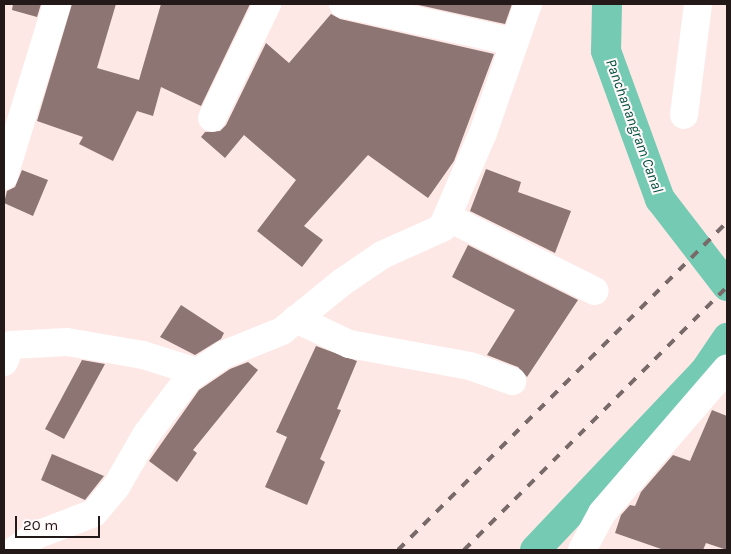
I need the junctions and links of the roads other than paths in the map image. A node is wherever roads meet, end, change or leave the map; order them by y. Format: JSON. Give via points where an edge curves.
{"nodes":[{"id":1,"x":56,"y":4,"type":"edge"},
{"id":2,"x":267,"y":4,"type":"edge"},
{"id":3,"x":343,"y":4,"type":"edge"},
{"id":4,"x":528,"y":4,"type":"edge"},
{"id":5,"x":698,"y":4,"type":"edge"},
{"id":6,"x":514,"y":42,"type":"junction"},
{"id":7,"x":684,"y":115,"type":"dead end"},
{"id":8,"x":212,"y":118,"type":"dead end"},
{"id":9,"x":4,"y":176,"type":"edge"},
{"id":10,"x":447,"y":218,"type":"junction"},
{"id":11,"x":595,"y":291,"type":"dead end"},
{"id":12,"x":296,"y":319,"type":"junction"},
{"id":13,"x":4,"y":362,"type":"edge"},
{"id":14,"x":727,"y":368,"type":"edge"},
{"id":15,"x":197,"y":372,"type":"junction"},
{"id":16,"x":512,"y":381,"type":"dead end"},
{"id":17,"x":15,"y":550,"type":"edge"},
{"id":18,"x":582,"y":550,"type":"edge"}],
"edges":[{"from":1,"to":9,"type":"street"},
{"from":2,"to":8,"type":"street"},
{"from":3,"to":6,"type":"street"},
{"from":4,"to":6,"type":"street"},
{"from":5,"to":7,"type":"street"},
{"from":6,"to":10,"type":"street","via":[[483,133]]},
{"from":10,"to":11,"type":"street"},
{"from":10,"to":12,"type":"street","via":[[442,228],[382,255]]},
{"from":12,"to":15,"type":"street","via":[[282,331],[223,354]]},
{"from":12,"to":16,"type":"street","via":[[349,344],[470,366]]},
{"from":13,"to":15,"type":"street","via":[[12,345],[67,342],[143,356]]},
{"from":14,"to":18,"type":"street","via":[[602,513]]},
{"from":15,"to":17,"type":"street","via":[[188,379],[146,435],[116,486],[94,513],[34,536]]}]}
